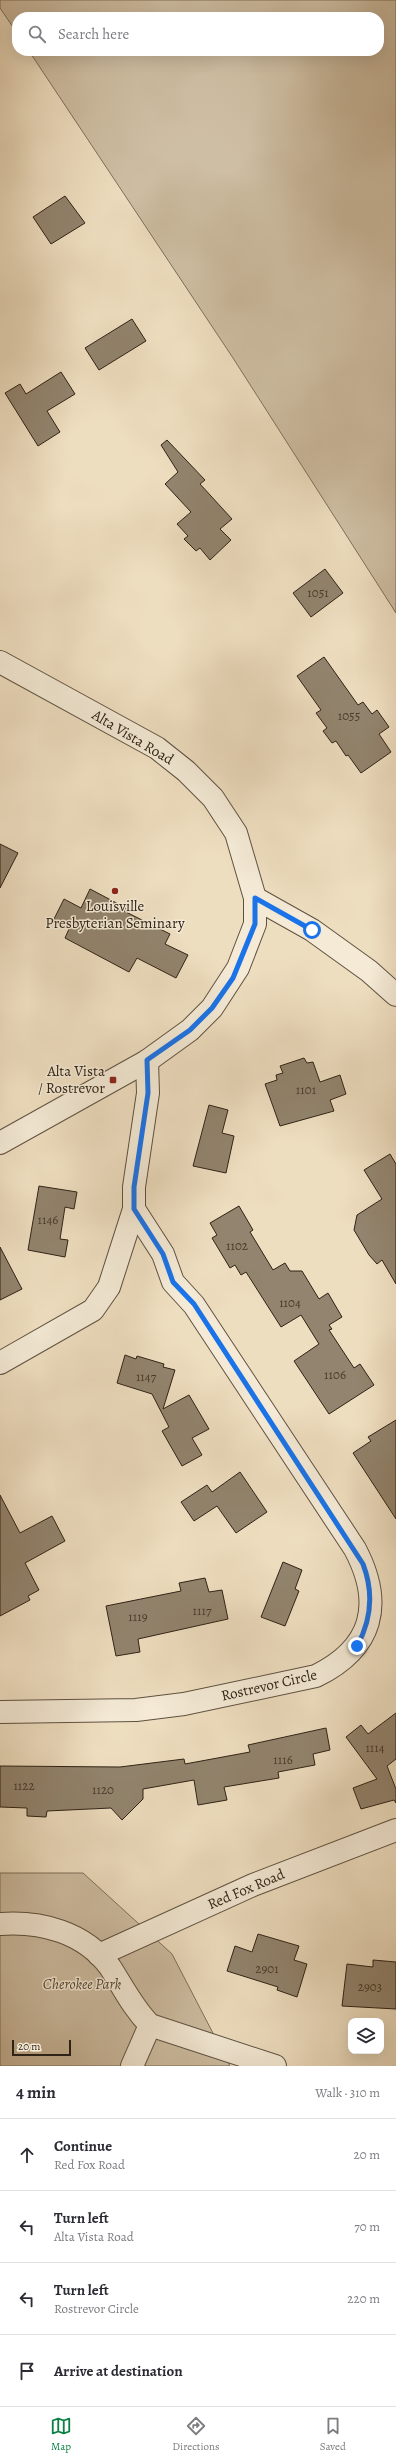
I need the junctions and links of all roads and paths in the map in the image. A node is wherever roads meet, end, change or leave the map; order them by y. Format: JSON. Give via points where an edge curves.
{"nodes":[{"id":1,"x":0,"y":662,"type":"edge"},
{"id":2,"x":255,"y":898,"type":"junction"},
{"id":3,"x":396,"y":995,"type":"edge"},
{"id":4,"x":147,"y":1060,"type":"junction"},
{"id":5,"x":0,"y":1143,"type":"edge"},
{"id":6,"x":134,"y":1209,"type":"junction"},
{"id":7,"x":0,"y":1363,"type":"edge"},
{"id":8,"x":0,"y":1712,"type":"edge"},
{"id":9,"x":396,"y":1830,"type":"edge"},
{"id":10,"x":0,"y":1924,"type":"edge"},
{"id":11,"x":98,"y":1956,"type":"junction"},
{"id":12,"x":150,"y":2025,"type":"junction"},
{"id":13,"x":133,"y":2064,"type":"edge"},
{"id":14,"x":275,"y":2066,"type":"edge"}],
"edges":[{"from":1,"to":2,"type":"street","name":"Alta Vista Road","via":[[157,748],[191,776],[213,798],[236,833]]},
{"from":2,"to":3,"type":"street","via":[[312,930]]},
{"from":2,"to":4,"type":"street","name":"Alta Vista Road","via":[[255,924],[233,978],[212,1008],[190,1030]]},
{"from":4,"to":5,"type":"street","name":"Alta Vista Road"},
{"from":4,"to":6,"type":"street","via":[[148,1093],[134,1187]]},
{"from":6,"to":7,"type":"street","via":[[119,1262],[101,1302],[82,1318]]},
{"from":6,"to":8,"type":"street","name":"Rostrevor Circle","via":[[163,1254],[173,1282],[194,1304],[355,1548],[367,1574],[371,1595],[368,1621],[364,1634],[350,1654],[336,1666],[316,1676],[184,1704],[136,1710]]},
{"from":9,"to":11,"type":"street","name":"Red Fox Road","via":[[253,1885]]},
{"from":10,"to":11,"type":"street","via":[[35,1924],[52,1928],[85,1943]]},
{"from":11,"to":12,"type":"street","via":[[108,1966],[137,2013]]},
{"from":12,"to":13,"type":"street"},
{"from":12,"to":14,"type":"street"}]}
